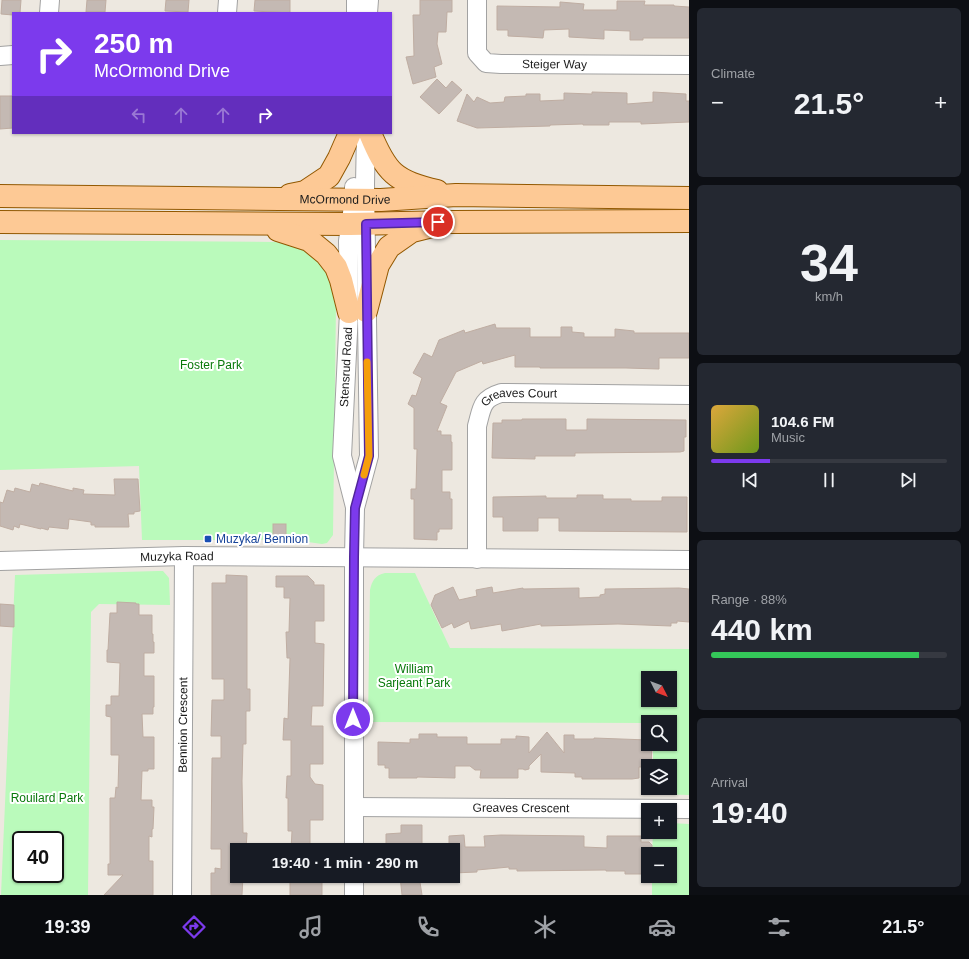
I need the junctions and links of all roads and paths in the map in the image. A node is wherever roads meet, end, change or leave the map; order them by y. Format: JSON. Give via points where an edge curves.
{"nodes":[{"id":1,"x":50,"y":0,"type":"edge"},
{"id":2,"x":228,"y":0,"type":"edge"},
{"id":3,"x":356,"y":0,"type":"edge"},
{"id":4,"x":368,"y":0,"type":"edge"},
{"id":5,"x":477,"y":0,"type":"edge"},
{"id":6,"x":49,"y":12,"type":"edge"},
{"id":7,"x":227,"y":12,"type":"edge"},
{"id":8,"x":356,"y":12,"type":"edge"},
{"id":9,"x":368,"y":12,"type":"edge"},
{"id":10,"x":12,"y":55,"type":"edge"},
{"id":11,"x":0,"y":56,"type":"edge"},
{"id":12,"x":689,"y":65,"type":"edge"},
{"id":13,"x":350,"y":134,"type":"edge"},
{"id":14,"x":354,"y":134,"type":"edge"},
{"id":15,"x":366,"y":134,"type":"edge"},
{"id":16,"x":370,"y":134,"type":"edge"},
{"id":17,"x":0,"y":196,"type":"edge"},
{"id":18,"x":456,"y":196,"type":"junction"},
{"id":19,"x":689,"y":198,"type":"edge"},
{"id":20,"x":261,"y":200,"type":"junction"},
{"id":21,"x":360,"y":200,"type":"junction"},
{"id":22,"x":689,"y":221,"type":"edge"},
{"id":23,"x":0,"y":222,"type":"edge"},
{"id":24,"x":453,"y":222,"type":"junction"},
{"id":25,"x":260,"y":224,"type":"junction"},
{"id":26,"x":358,"y":224,"type":"junction"},
{"id":27,"x":357,"y":312,"type":"junction"},
{"id":28,"x":689,"y":395,"type":"edge"},
{"id":29,"x":355,"y":508,"type":"junction"},
{"id":30,"x":184,"y":556,"type":"junction"},
{"id":31,"x":354,"y":557,"type":"junction"},
{"id":32,"x":477,"y":559,"type":"junction"},
{"id":33,"x":689,"y":560,"type":"edge"},
{"id":34,"x":0,"y":561,"type":"edge"},
{"id":35,"x":354,"y":807,"type":"junction"},
{"id":36,"x":689,"y":809,"type":"edge"},
{"id":37,"x":354,"y":843,"type":"edge"},
{"id":38,"x":354,"y":883,"type":"edge"},
{"id":39,"x":182,"y":895,"type":"edge"},
{"id":40,"x":354,"y":895,"type":"edge"}],
"edges":[{"from":1,"to":6,"type":"street"},
{"from":2,"to":7,"type":"street"},
{"from":3,"to":8,"type":"street"},
{"from":4,"to":9,"type":"street"},
{"from":5,"to":12,"type":"street","name":"Steiger Way","via":[[476,53],[486,63]]},
{"from":10,"to":11,"type":"street"},
{"from":13,"to":20,"type":"main road","via":[[329,176],[305,192]]},
{"from":14,"to":21,"type":"street"},
{"from":15,"to":21,"type":"street"},
{"from":16,"to":18,"type":"main road","via":[[388,169],[402,180],[421,188]]},
{"from":17,"to":20,"type":"main road","name":"McOrmond Drive"},
{"from":18,"to":19,"type":"main road","name":"McOrmond Drive"},
{"from":18,"to":21,"type":"main road","name":"McOrmond Drive"},
{"from":20,"to":21,"type":"main road","name":"McOrmond Drive"},
{"from":21,"to":26,"type":"street","name":"Stensrud Road"},
{"from":22,"to":24,"type":"main road","name":"McOrmond Drive"},
{"from":23,"to":25,"type":"main road","name":"McOrmond Drive"},
{"from":24,"to":26,"type":"main road","name":"McOrmond Drive"},
{"from":24,"to":27,"type":"main road","via":[[412,231],[389,247]]},
{"from":25,"to":26,"type":"main road","name":"McOrmond Drive"},
{"from":25,"to":27,"type":"main road","via":[[309,240],[326,254],[336,267]]},
{"from":26,"to":27,"type":"street","name":"Stensrud Road","via":[[348,241]]},
{"from":27,"to":29,"type":"street","name":"Stensrud Road","via":[[369,456]]},
{"from":27,"to":29,"type":"street","name":"Stensrud Road","via":[[342,456]]},
{"from":28,"to":32,"type":"street","name":"Greaves Court","via":[[501,393],[490,397],[482,407],[477,426]]},
{"from":29,"to":31,"type":"street","name":"Stensrud Road"},
{"from":30,"to":31,"type":"street","name":"Muzyka Road"},
{"from":30,"to":34,"type":"street","name":"Muzyka Road"},
{"from":30,"to":39,"type":"street","name":"Bennion Crescent"},
{"from":31,"to":32,"type":"street","name":"Muzyka Road"},
{"from":31,"to":35,"type":"street","name":"Stensrud Road"},
{"from":32,"to":33,"type":"street"},
{"from":35,"to":36,"type":"street","name":"Greaves Crescent"},
{"from":35,"to":37,"type":"street","name":"Stensrud Road"},
{"from":38,"to":40,"type":"street"}]}
